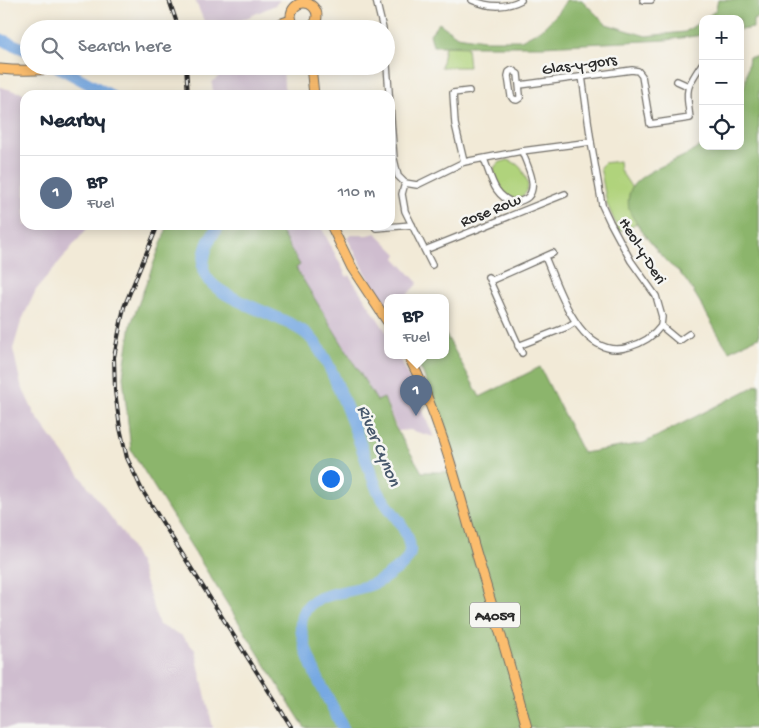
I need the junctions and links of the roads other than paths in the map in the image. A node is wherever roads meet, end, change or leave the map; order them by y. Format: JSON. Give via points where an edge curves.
{"nodes":[{"id":1,"x":376,"y":0,"type":"edge"},
{"id":2,"x":472,"y":0,"type":"edge"},
{"id":3,"x":521,"y":0,"type":"edge"},
{"id":4,"x":643,"y":0,"type":"edge"},
{"id":5,"x":651,"y":0,"type":"edge"},
{"id":6,"x":303,"y":2,"type":"edge"},
{"id":7,"x":291,"y":20,"type":"edge"},
{"id":8,"x":315,"y":20,"type":"edge"},
{"id":9,"x":381,"y":20,"type":"edge"},
{"id":10,"x":0,"y":69,"type":"edge"},
{"id":11,"x":699,"y":69,"type":"edge"},
{"id":12,"x":20,"y":71,"type":"edge"},
{"id":13,"x":312,"y":75,"type":"edge"},
{"id":14,"x":388,"y":75,"type":"edge"},
{"id":15,"x":582,"y":76,"type":"junction"},
{"id":16,"x":677,"y":81,"type":"dead end"},
{"id":17,"x":520,"y":85,"type":"junction"},
{"id":18,"x":688,"y":86,"type":"junction"},
{"id":19,"x":313,"y":90,"type":"edge"},
{"id":20,"x":389,"y":90,"type":"edge"},
{"id":21,"x":469,"y":91,"type":"dead end"},
{"id":22,"x":591,"y":142,"type":"junction"},
{"id":23,"x":522,"y":151,"type":"junction"},
{"id":24,"x":484,"y":159,"type":"junction"},
{"id":25,"x":464,"y":162,"type":"junction"},
{"id":26,"x":395,"y":163,"type":"edge"},
{"id":27,"x":405,"y":183,"type":"junction"},
{"id":28,"x":565,"y":194,"type":"dead end"},
{"id":29,"x":412,"y":225,"type":"junction"},
{"id":30,"x":395,"y":226,"type":"edge"},
{"id":31,"x":334,"y":230,"type":"edge"},
{"id":32,"x":425,"y":250,"type":"junction"},
{"id":33,"x":553,"y":253,"type":"dead end"},
{"id":34,"x":545,"y":257,"type":"junction"},
{"id":35,"x":432,"y":265,"type":"dead end"},
{"id":36,"x":384,"y":316,"type":"edge"},
{"id":37,"x":576,"y":322,"type":"junction"},
{"id":38,"x":661,"y":326,"type":"junction"},
{"id":39,"x":689,"y":334,"type":"dead end"},
{"id":40,"x":518,"y":346,"type":"junction"},
{"id":41,"x":522,"y":354,"type":"dead end"},
{"id":42,"x":410,"y":359,"type":"edge"},
{"id":43,"x":527,"y":728,"type":"edge"}],
"edges":[{"from":1,"to":9,"type":"street"},
{"from":2,"to":3,"type":"street","via":[[494,6]]},
{"from":4,"to":5,"type":"street"},
{"from":6,"to":7,"type":"main road","via":[[294,8]]},
{"from":6,"to":8,"type":"main road","via":[[316,12]]},
{"from":10,"to":12,"type":"main road"},
{"from":11,"to":18,"type":"street"},
{"from":13,"to":19,"type":"main road"},
{"from":14,"to":20,"type":"street"},
{"from":15,"to":17,"type":"street","name":"Glas-y-gors"},
{"from":15,"to":18,"type":"street","name":"Glas-y-gors","via":[[638,71],[642,76],[650,124],[690,118]]},
{"from":15,"to":22,"type":"street","name":"Heol-y-Deri"},
{"from":16,"to":18,"type":"street"},
{"from":17,"to":17,"type":"street","via":[[520,98],[513,99],[509,72],[516,71]]},
{"from":21,"to":25,"type":"street","via":[[452,93]]},
{"from":22,"to":23,"type":"street"},
{"from":22,"to":38,"type":"street","name":"Heol-y-Deri","via":[[602,205],[631,261],[656,296]]},
{"from":23,"to":24,"type":"street"},
{"from":23,"to":24,"type":"street","via":[[532,190],[527,198],[514,203],[503,199],[496,191]]},
{"from":24,"to":25,"type":"street"},
{"from":25,"to":27,"type":"street","via":[[418,185]]},
{"from":26,"to":27,"type":"street","via":[[398,176]]},
{"from":27,"to":29,"type":"street","via":[[402,194]]},
{"from":28,"to":32,"type":"street","name":"Rose Row"},
{"from":29,"to":30,"type":"street"},
{"from":29,"to":32,"type":"street"},
{"from":31,"to":36,"type":"main road","via":[[352,268]]},
{"from":32,"to":35,"type":"street"},
{"from":33,"to":34,"type":"street"},
{"from":34,"to":37,"type":"street"},
{"from":34,"to":40,"type":"street","via":[[489,279]]},
{"from":37,"to":38,"type":"street","via":[[598,345],[617,349],[649,339]]},
{"from":37,"to":40,"type":"street"},
{"from":38,"to":39,"type":"street","via":[[679,340]]},
{"from":40,"to":41,"type":"street"},
{"from":42,"to":43,"type":"main road","number":"A4059","via":[[420,377],[450,461]]}]}
